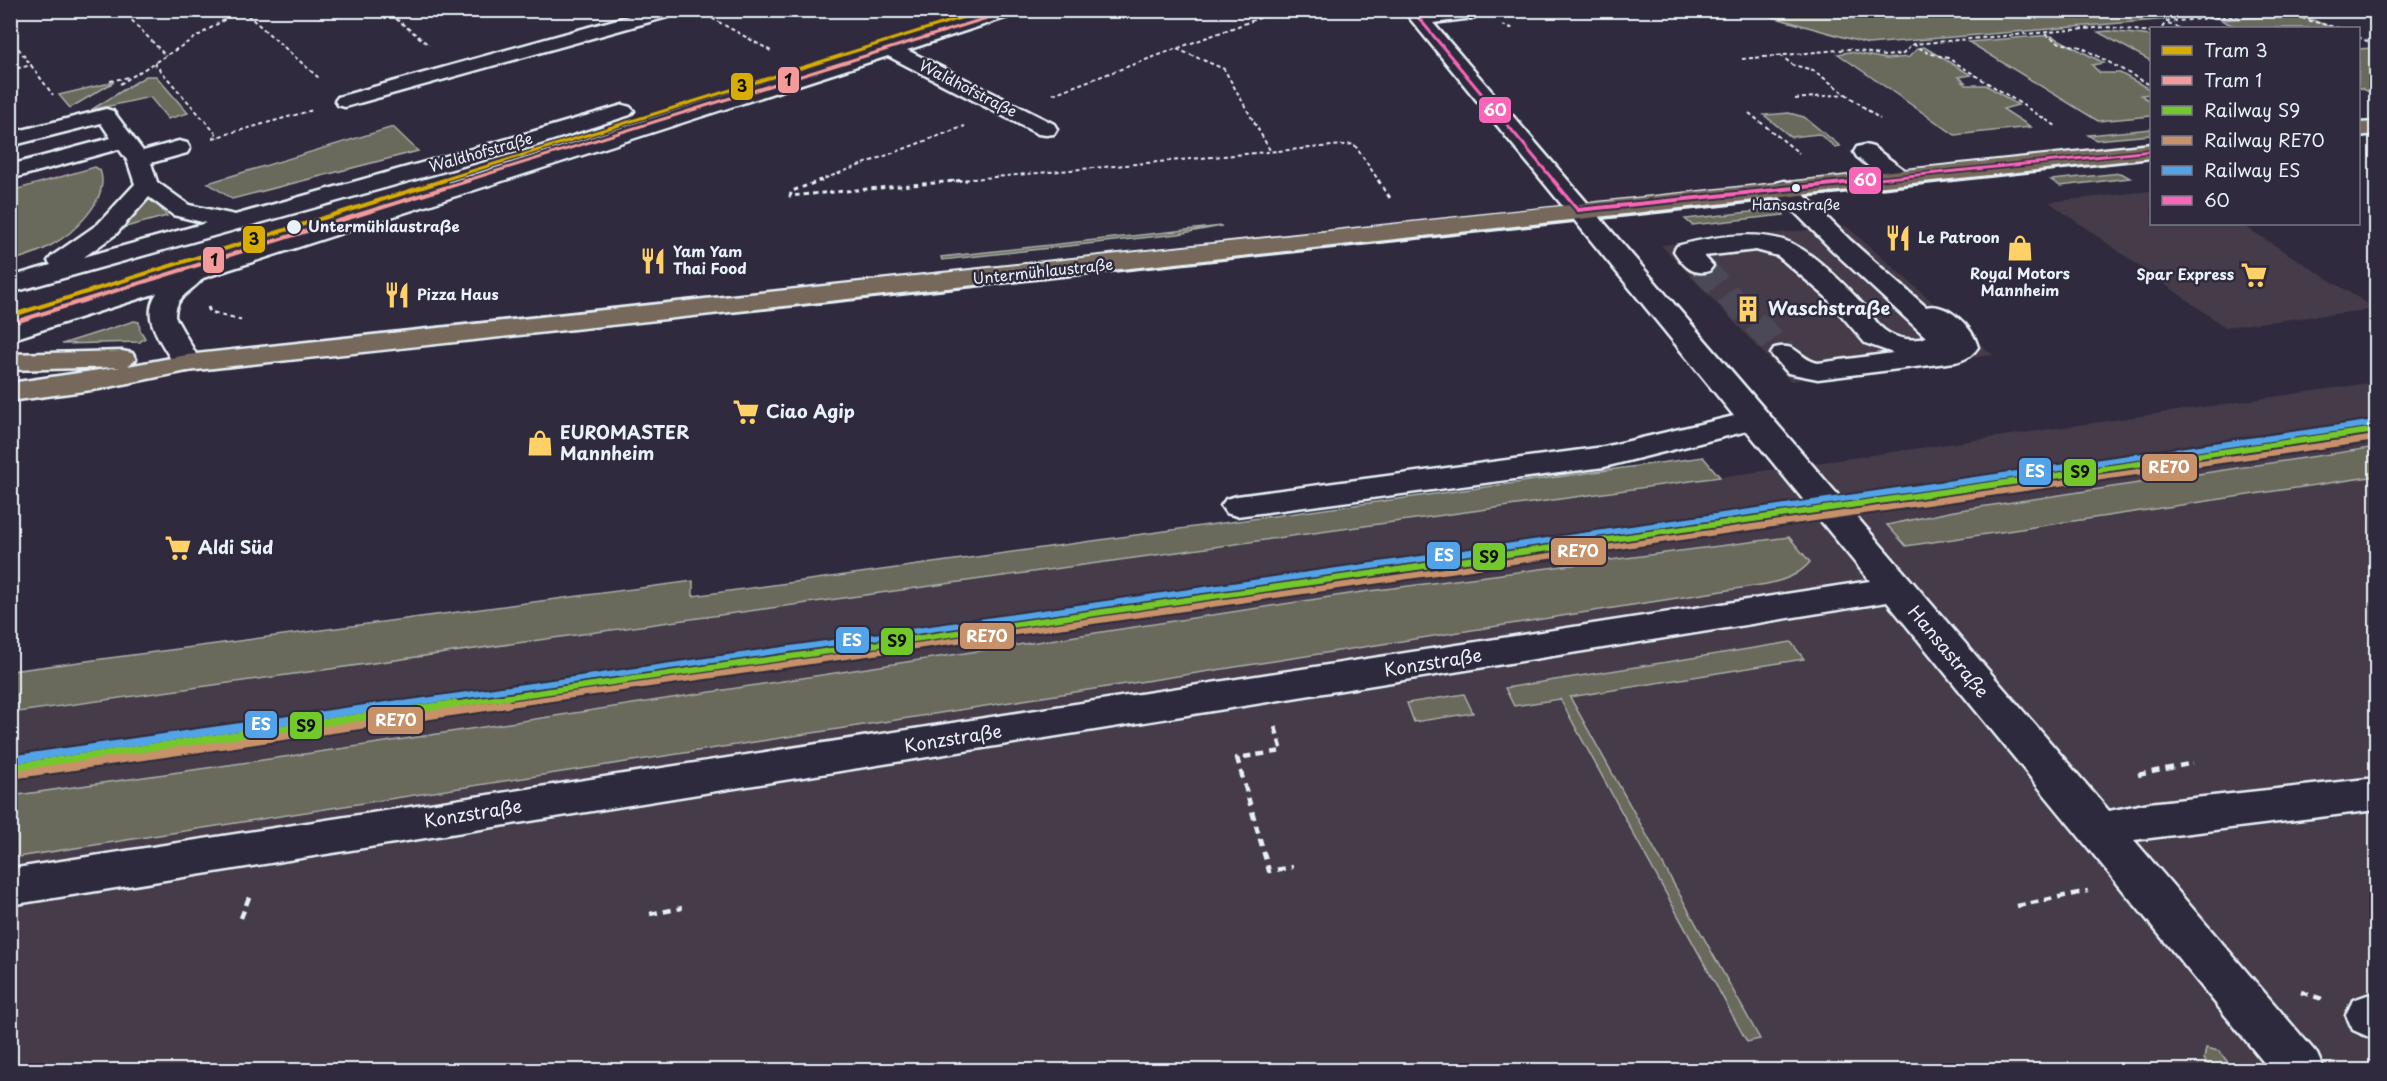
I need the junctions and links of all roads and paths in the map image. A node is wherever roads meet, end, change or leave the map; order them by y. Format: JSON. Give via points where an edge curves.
{"nodes":[{"id":1,"x":122,"y":10,"type":"edge"},
{"id":2,"x":241,"y":10,"type":"edge"},
{"id":3,"x":385,"y":10,"type":"edge"},
{"id":4,"x":672,"y":10,"type":"edge"},
{"id":5,"x":697,"y":10,"type":"edge"},
{"id":6,"x":948,"y":10,"type":"edge"},
{"id":7,"x":1011,"y":10,"type":"edge"},
{"id":8,"x":1271,"y":10,"type":"edge"},
{"id":9,"x":1475,"y":10,"type":"edge"},
{"id":10,"x":2302,"y":10,"type":"edge"},
{"id":11,"x":2288,"y":12,"type":"edge"},
{"id":12,"x":1416,"y":15,"type":"edge"},
{"id":13,"x":2166,"y":22,"type":"junction"},
{"id":14,"x":2163,"y":27,"type":"edge"},
{"id":15,"x":2177,"y":27,"type":"edge"},
{"id":16,"x":2337,"y":27,"type":"edge"},
{"id":17,"x":2150,"y":32,"type":"edge"},
{"id":18,"x":2043,"y":33,"type":"junction"},
{"id":19,"x":10,"y":38,"type":"edge"},
{"id":20,"x":2360,"y":38,"type":"edge"},
{"id":21,"x":853,"y":40,"type":"dead end"},
{"id":22,"x":1913,"y":44,"type":"junction"},
{"id":23,"x":2376,"y":45,"type":"edge"},
{"id":24,"x":1176,"y":48,"type":"junction"},
{"id":25,"x":890,"y":49,"type":"junction"},
{"id":26,"x":776,"y":54,"type":"dead end"},
{"id":27,"x":1780,"y":55,"type":"junction"},
{"id":28,"x":166,"y":56,"type":"junction"},
{"id":29,"x":1743,"y":59,"type":"dead end"},
{"id":30,"x":154,"y":63,"type":"junction"},
{"id":31,"x":32,"y":65,"type":"junction"},
{"id":32,"x":460,"y":69,"type":"junction"},
{"id":33,"x":10,"y":70,"type":"edge"},
{"id":34,"x":1987,"y":82,"type":"junction"},
{"id":35,"x":1992,"y":82,"type":"dead end"},
{"id":36,"x":2150,"y":85,"type":"edge"},
{"id":37,"x":116,"y":87,"type":"dead end"},
{"id":38,"x":1846,"y":94,"type":"junction"},
{"id":39,"x":1852,"y":95,"type":"dead end"},
{"id":40,"x":1795,"y":99,"type":"dead end"},
{"id":41,"x":345,"y":101,"type":"junction"},
{"id":42,"x":59,"y":102,"type":"dead end"},
{"id":43,"x":640,"y":106,"type":"dead end"},
{"id":44,"x":1009,"y":110,"type":"junction"},
{"id":45,"x":2036,"y":110,"type":"dead end"},
{"id":46,"x":2031,"y":111,"type":"junction"},
{"id":47,"x":1749,"y":113,"type":"dead end"},
{"id":48,"x":1885,"y":123,"type":"dead end"},
{"id":49,"x":2376,"y":128,"type":"edge"},
{"id":50,"x":1046,"y":129,"type":"dead end"},
{"id":51,"x":2360,"y":130,"type":"edge"},
{"id":52,"x":2064,"y":132,"type":"dead end"},
{"id":53,"x":219,"y":137,"type":"junction"},
{"id":54,"x":10,"y":140,"type":"edge"},
{"id":55,"x":124,"y":141,"type":"junction"},
{"id":56,"x":179,"y":148,"type":"joint"},
{"id":57,"x":1271,"y":152,"type":"junction"},
{"id":58,"x":1865,"y":152,"type":"dead end"},
{"id":59,"x":2150,"y":152,"type":"edge"},
{"id":60,"x":1802,"y":155,"type":"dead end"},
{"id":61,"x":466,"y":158,"type":"junction"},
{"id":62,"x":138,"y":160,"type":"junction"},
{"id":63,"x":10,"y":172,"type":"edge"},
{"id":64,"x":1899,"y":177,"type":"junction"},
{"id":65,"x":147,"y":185,"type":"junction"},
{"id":66,"x":1789,"y":188,"type":"junction"},
{"id":67,"x":437,"y":196,"type":"junction"},
{"id":68,"x":1395,"y":205,"type":"dead end"},
{"id":69,"x":1578,"y":210,"type":"junction"},
{"id":70,"x":236,"y":222,"type":"junction"},
{"id":71,"x":1700,"y":266,"type":"tunnel mouth"},
{"id":72,"x":200,"y":272,"type":"junction"},
{"id":73,"x":14,"y":284,"type":"edge"},
{"id":74,"x":207,"y":305,"type":"dead end"},
{"id":75,"x":243,"y":320,"type":"dead end"},
{"id":76,"x":10,"y":332,"type":"edge"},
{"id":77,"x":1785,"y":354,"type":"tunnel mouth"},
{"id":78,"x":10,"y":362,"type":"edge"},
{"id":79,"x":187,"y":363,"type":"junction"},
{"id":80,"x":10,"y":392,"type":"edge"},
{"id":81,"x":1754,"y":420,"type":"junction"},
{"id":82,"x":1238,"y":506,"type":"dead end"},
{"id":83,"x":1895,"y":589,"type":"junction"},
{"id":84,"x":1272,"y":718,"type":"dead end"},
{"id":85,"x":2193,"y":763,"type":"dead end"},
{"id":86,"x":2133,"y":777,"type":"dead end"},
{"id":87,"x":2376,"y":794,"type":"edge"},
{"id":88,"x":2098,"y":830,"type":"junction"},
{"id":89,"x":1293,"y":867,"type":"dead end"},
{"id":90,"x":254,"y":883,"type":"dead end"},
{"id":91,"x":10,"y":887,"type":"edge"},
{"id":92,"x":2088,"y":891,"type":"dead end"},
{"id":93,"x":2017,"y":906,"type":"dead end"},
{"id":94,"x":682,"y":908,"type":"dead end"},
{"id":95,"x":650,"y":914,"type":"dead end"},
{"id":96,"x":241,"y":918,"type":"dead end"},
{"id":97,"x":2300,"y":1071,"type":"edge"}],
"edges":[{"from":1,"to":28,"type":"path"},
{"from":2,"to":28,"type":"path"},
{"from":2,"to":41,"type":"path"},
{"from":3,"to":32,"type":"path"},
{"from":4,"to":32,"type":"street"},
{"from":5,"to":26,"type":"path"},
{"from":6,"to":21,"type":"street"},
{"from":7,"to":25,"type":"street","name":"Waldhofstraße"},
{"from":8,"to":24,"type":"path","via":[[1276,12]]},
{"from":9,"to":12,"type":"street","via":[[1466,14]]},
{"from":10,"to":11,"type":"path"},
{"from":11,"to":13,"type":"path"},
{"from":11,"to":16,"type":"path"},
{"from":12,"to":69,"type":"street","name":"Hansastraße"},
{"from":13,"to":14,"type":"path"},
{"from":13,"to":15,"type":"path"},
{"from":17,"to":18,"type":"path","via":[[2106,27]]},
{"from":18,"to":22,"type":"path"},
{"from":18,"to":36,"type":"path","via":[[2083,47]]},
{"from":19,"to":31,"type":"path"},
{"from":20,"to":23,"type":"path"},
{"from":22,"to":27,"type":"path","via":[[1903,54],[1885,56],[1849,50]]},
{"from":22,"to":34,"type":"path","via":[[1928,53],[1950,58]]},
{"from":24,"to":44,"type":"path"},
{"from":24,"to":57,"type":"path","via":[[1224,69]]},
{"from":25,"to":44,"type":"street","name":"Waldhofstraße"},
{"from":25,"to":67,"type":"street","name":"Waldhofstraße"},
{"from":27,"to":29,"type":"path"},
{"from":27,"to":38,"type":"path","via":[[1794,65],[1815,70]]},
{"from":28,"to":30,"type":"path"},
{"from":30,"to":37,"type":"path"},
{"from":30,"to":53,"type":"path"},
{"from":31,"to":33,"type":"path"},
{"from":31,"to":42,"type":"path"},
{"from":32,"to":41,"type":"street"},
{"from":34,"to":35,"type":"path"},
{"from":34,"to":46,"type":"path"},
{"from":38,"to":39,"type":"path"},
{"from":38,"to":40,"type":"path"},
{"from":38,"to":48,"type":"path"},
{"from":41,"to":53,"type":"path"},
{"from":43,"to":61,"type":"street","name":"Waldhofstraße"},
{"from":44,"to":50,"type":"street","name":"Waldhofstraße"},
{"from":44,"to":57,"type":"path","via":[[792,191],[790,196]]},
{"from":45,"to":46,"type":"path"},
{"from":46,"to":52,"type":"path"},
{"from":47,"to":60,"type":"path"},
{"from":49,"to":51,"type":"main road"},
{"from":53,"to":56,"type":"path"},
{"from":54,"to":55,"type":"street","via":[[106,115]]},
{"from":55,"to":62,"type":"street"},
{"from":55,"to":63,"type":"street"},
{"from":56,"to":62,"type":"street"},
{"from":57,"to":68,"type":"path","via":[[1354,144]]},
{"from":58,"to":64,"type":"street"},
{"from":59,"to":64,"type":"main road","name":"Untermühlaustraße"},
{"from":61,"to":67,"type":"street","via":[[486,160],[488,168]]},
{"from":61,"to":70,"type":"street","name":"Waldhofstraße"},
{"from":62,"to":65,"type":"street"},
{"from":64,"to":66,"type":"main road","name":"Untermühlaustraße"},
{"from":65,"to":70,"type":"street","via":[[181,210]]},
{"from":65,"to":73,"type":"street","via":[[91,242]]},
{"from":66,"to":69,"type":"main road","name":"Untermühlaustraße"},
{"from":66,"to":71,"type":"street","via":[[1841,245],[1939,333],[1941,340],[1934,345],[1906,348],[1875,336],[1798,259],[1777,246],[1749,244],[1686,251]]},
{"from":66,"to":77,"type":"street","via":[[1962,337],[1964,347],[1955,354],[1818,371],[1798,368]]},
{"from":67,"to":72,"type":"street","name":"Waldhofstraße"},
{"from":69,"to":79,"type":"main road","name":"Untermühlaustraße","via":[[1018,275]]},
{"from":69,"to":81,"type":"street","name":"Hansastraße"},
{"from":70,"to":73,"type":"street","name":"Waldhofstraße"},
{"from":72,"to":76,"type":"street","name":"Waldhofstraße"},
{"from":72,"to":79,"type":"street","via":[[169,294],[161,310]]},
{"from":74,"to":75,"type":"path","via":[[210,312]]},
{"from":78,"to":79,"type":"main road","name":"Untermühlaustraße","via":[[116,359]]},
{"from":79,"to":80,"type":"main road","name":"Untermühlaustraße"},
{"from":81,"to":82,"type":"street","via":[[1604,457]]},
{"from":81,"to":83,"type":"street","name":"Hansastraße"},
{"from":83,"to":88,"type":"street","name":"Hansastraße"},
{"from":83,"to":91,"type":"street","name":"Konzstraße"},
{"from":84,"to":89,"type":"path","via":[[1282,751],[1237,758],[1269,872]]},
{"from":85,"to":86,"type":"path"},
{"from":87,"to":88,"type":"street","via":[[2149,820]]},
{"from":88,"to":97,"type":"street","name":"Hansastraße"},
{"from":90,"to":96,"type":"path"},
{"from":92,"to":93,"type":"path"},
{"from":94,"to":95,"type":"path"}]}
